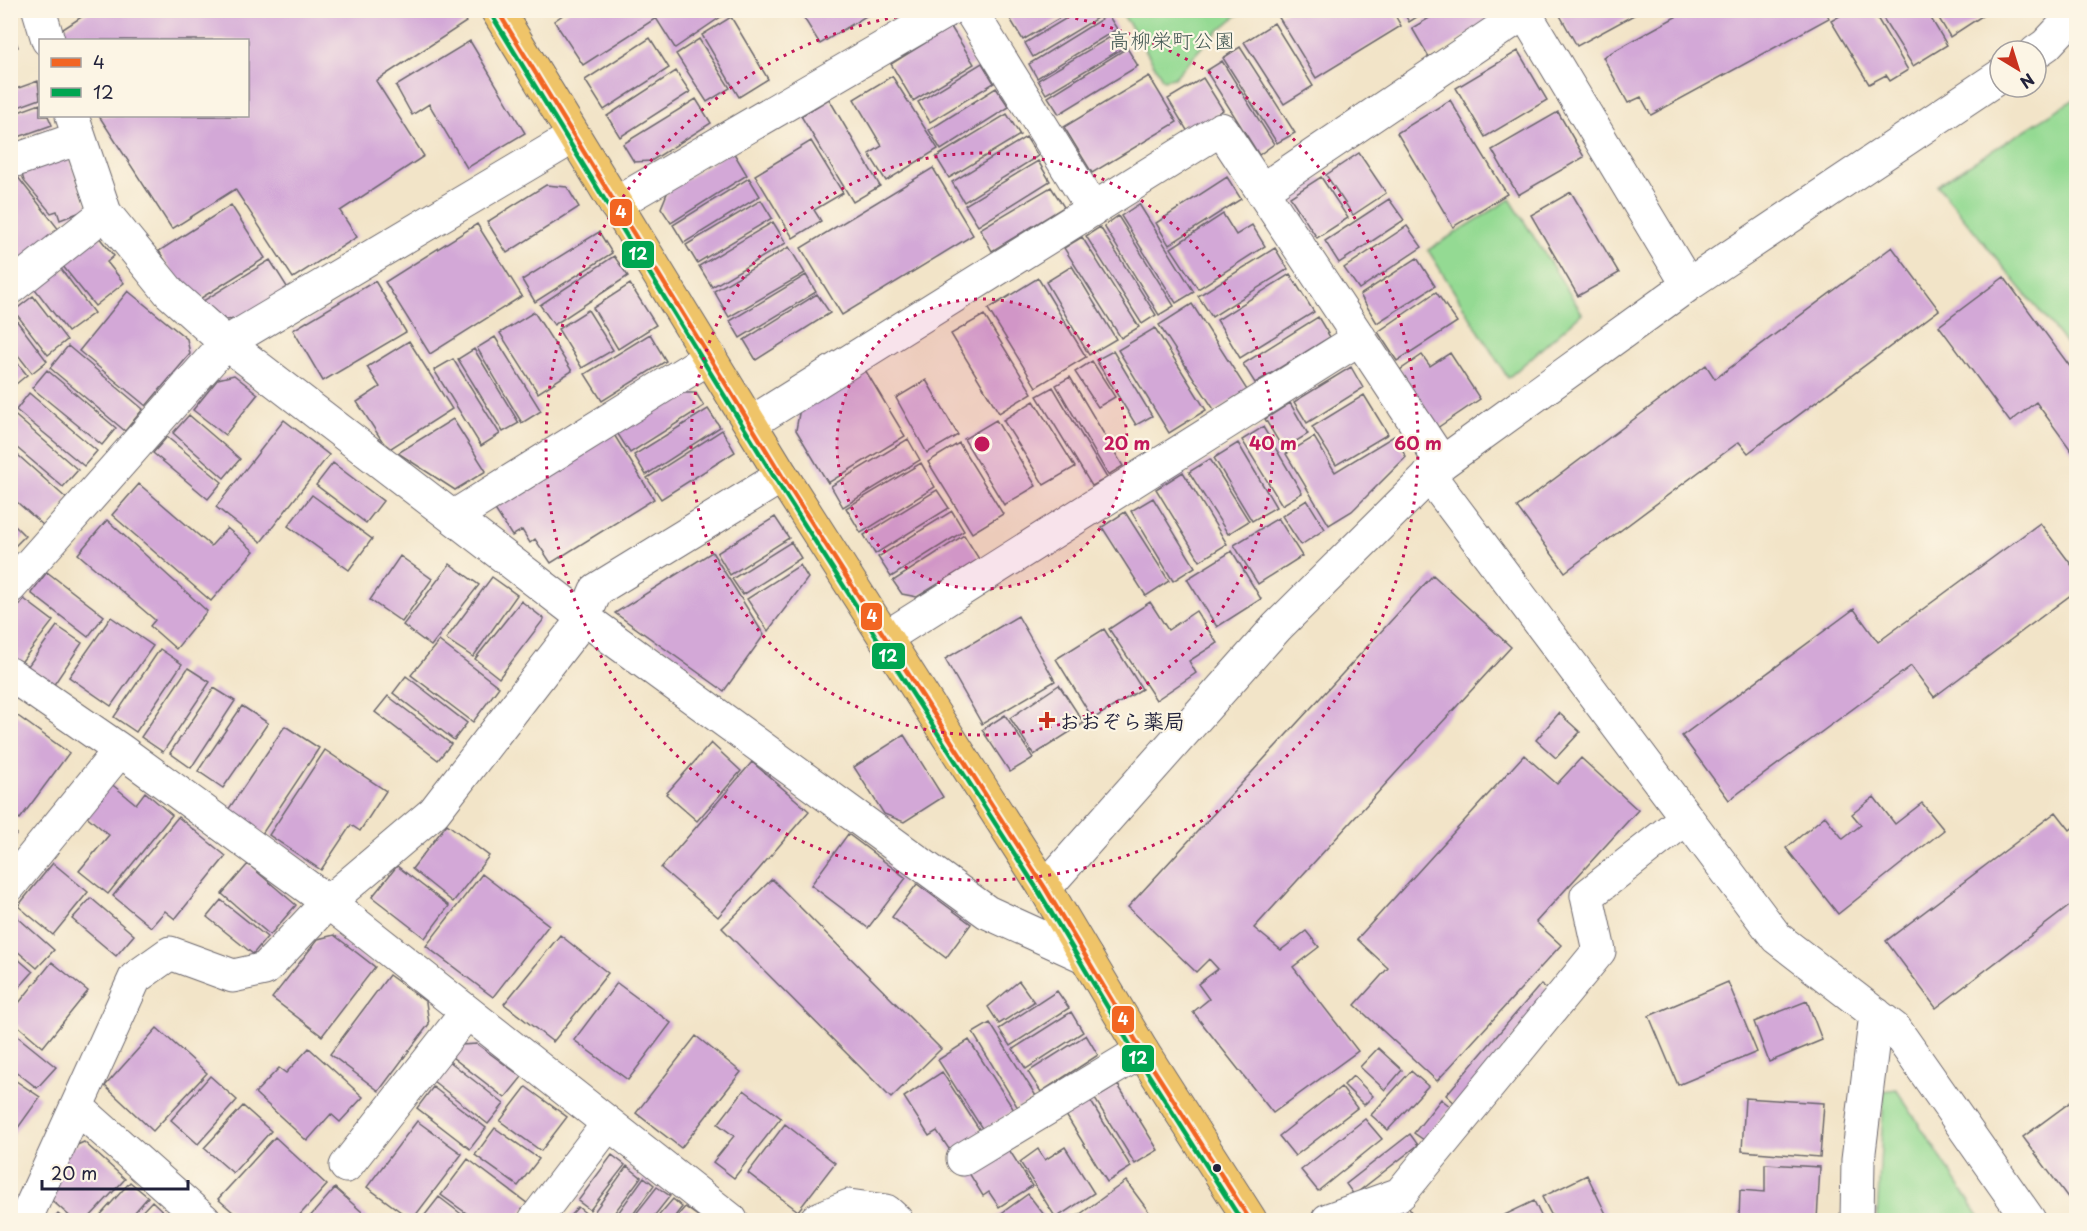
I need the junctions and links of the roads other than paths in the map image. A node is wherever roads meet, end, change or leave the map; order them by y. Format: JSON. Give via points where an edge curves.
{"nodes":[{"id":1,"x":39,"y":10,"type":"edge"},
{"id":2,"x":497,"y":10,"type":"edge"},
{"id":3,"x":970,"y":10,"type":"edge"},
{"id":4,"x":1523,"y":12,"type":"edge"},
{"id":5,"x":939,"y":13,"type":"edge"},
{"id":6,"x":2074,"y":22,"type":"edge"},
{"id":7,"x":48,"y":39,"type":"edge"},
{"id":8,"x":2048,"y":43,"type":"edge"},
{"id":9,"x":1988,"y":84,"type":"edge"},
{"id":10,"x":76,"y":127,"type":"edge"},
{"id":11,"x":573,"y":136,"type":"junction"},
{"id":12,"x":10,"y":162,"type":"edge"},
{"id":13,"x":1262,"y":190,"type":"junction"},
{"id":14,"x":615,"y":204,"type":"junction"},
{"id":15,"x":1093,"y":209,"type":"junction"},
{"id":16,"x":105,"y":213,"type":"junction"},
{"id":17,"x":1688,"y":285,"type":"junction"},
{"id":18,"x":10,"y":288,"type":"edge"},
{"id":19,"x":1359,"y":338,"type":"junction"},
{"id":20,"x":226,"y":343,"type":"junction"},
{"id":21,"x":710,"y":357,"type":"junction"},
{"id":22,"x":751,"y":423,"type":"junction"},
{"id":23,"x":1436,"y":469,"type":"junction"},
{"id":24,"x":782,"y":476,"type":"junction"},
{"id":25,"x":453,"y":517,"type":"junction"},
{"id":26,"x":10,"y":587,"type":"edge"},
{"id":27,"x":584,"y":618,"type":"junction"},
{"id":28,"x":885,"y":638,"type":"junction"},
{"id":29,"x":10,"y":674,"type":"edge"},
{"id":30,"x":120,"y":750,"type":"junction"},
{"id":31,"x":1686,"y":818,"type":"junction"},
{"id":32,"x":10,"y":885,"type":"edge"},
{"id":33,"x":1045,"y":888,"type":"junction"},
{"id":34,"x":328,"y":902,"type":"junction"},
{"id":35,"x":1086,"y":957,"type":"junction"},
{"id":36,"x":467,"y":1012,"type":"junction"},
{"id":37,"x":1876,"y":1014,"type":"junction"},
{"id":38,"x":1142,"y":1051,"type":"junction"},
{"id":39,"x":77,"y":1107,"type":"junction"},
{"id":40,"x":608,"y":1124,"type":"junction"},
{"id":41,"x":963,"y":1159,"type":"dead end"},
{"id":42,"x":346,"y":1166,"type":"dead end"},
{"id":43,"x":22,"y":1208,"type":"edge"},
{"id":44,"x":204,"y":1221,"type":"edge"},
{"id":45,"x":535,"y":1221,"type":"edge"},
{"id":46,"x":731,"y":1221,"type":"edge"},
{"id":47,"x":816,"y":1221,"type":"edge"},
{"id":48,"x":896,"y":1221,"type":"edge"},
{"id":49,"x":1250,"y":1221,"type":"edge"},
{"id":50,"x":1328,"y":1221,"type":"edge"},
{"id":51,"x":1857,"y":1221,"type":"edge"},
{"id":52,"x":2029,"y":1221,"type":"edge"}],
"edges":[{"from":1,"to":7,"type":"street"},
{"from":2,"to":11,"type":"main road"},
{"from":3,"to":15,"type":"street"},
{"from":4,"to":13,"type":"street"},
{"from":4,"to":17,"type":"street"},
{"from":5,"to":14,"type":"street"},
{"from":6,"to":8,"type":"street"},
{"from":9,"to":17,"type":"street"},
{"from":10,"to":12,"type":"street"},
{"from":10,"to":16,"type":"street"},
{"from":11,"to":14,"type":"main road"},
{"from":11,"to":20,"type":"street"},
{"from":13,"to":15,"type":"street","via":[[1221,129]]},
{"from":13,"to":19,"type":"street"},
{"from":14,"to":21,"type":"main road"},
{"from":15,"to":22,"type":"street"},
{"from":16,"to":18,"type":"street"},
{"from":16,"to":20,"type":"street","via":[[170,293]]},
{"from":17,"to":23,"type":"street"},
{"from":19,"to":23,"type":"street"},
{"from":19,"to":28,"type":"street"},
{"from":20,"to":25,"type":"street"},
{"from":20,"to":26,"type":"street"},
{"from":21,"to":22,"type":"main road"},
{"from":21,"to":25,"type":"street"},
{"from":22,"to":24,"type":"main road"},
{"from":23,"to":31,"type":"street"},
{"from":23,"to":33,"type":"street","via":[[1277,627]]},
{"from":24,"to":27,"type":"street","via":[[596,590]]},
{"from":24,"to":28,"type":"main road"},
{"from":25,"to":27,"type":"street"},
{"from":27,"to":34,"type":"street","via":[[434,812]]},
{"from":27,"to":35,"type":"street","via":[[987,912]]},
{"from":28,"to":33,"type":"main road"},
{"from":29,"to":30,"type":"street"},
{"from":30,"to":32,"type":"street"},
{"from":30,"to":34,"type":"street"},
{"from":31,"to":37,"type":"street","via":[[1777,938]]},
{"from":31,"to":50,"type":"street","via":[[1587,896],[1599,951],[1400,1194]]},
{"from":33,"to":35,"type":"main road"},
{"from":34,"to":36,"type":"street"},
{"from":34,"to":39,"type":"street","via":[[265,969],[233,976],[170,953],[135,978]]},
{"from":35,"to":38,"type":"main road"},
{"from":36,"to":40,"type":"street"},
{"from":36,"to":42,"type":"street"},
{"from":37,"to":51,"type":"street","via":[[1858,1160]]},
{"from":37,"to":52,"type":"street","via":[[1895,1029]]},
{"from":38,"to":41,"type":"street"},
{"from":38,"to":49,"type":"main road"},
{"from":39,"to":43,"type":"street"},
{"from":39,"to":44,"type":"street"},
{"from":40,"to":45,"type":"street"},
{"from":40,"to":46,"type":"street"},
{"from":47,"to":48,"type":"street","via":[[849,1206],[886,1211]]}]}
